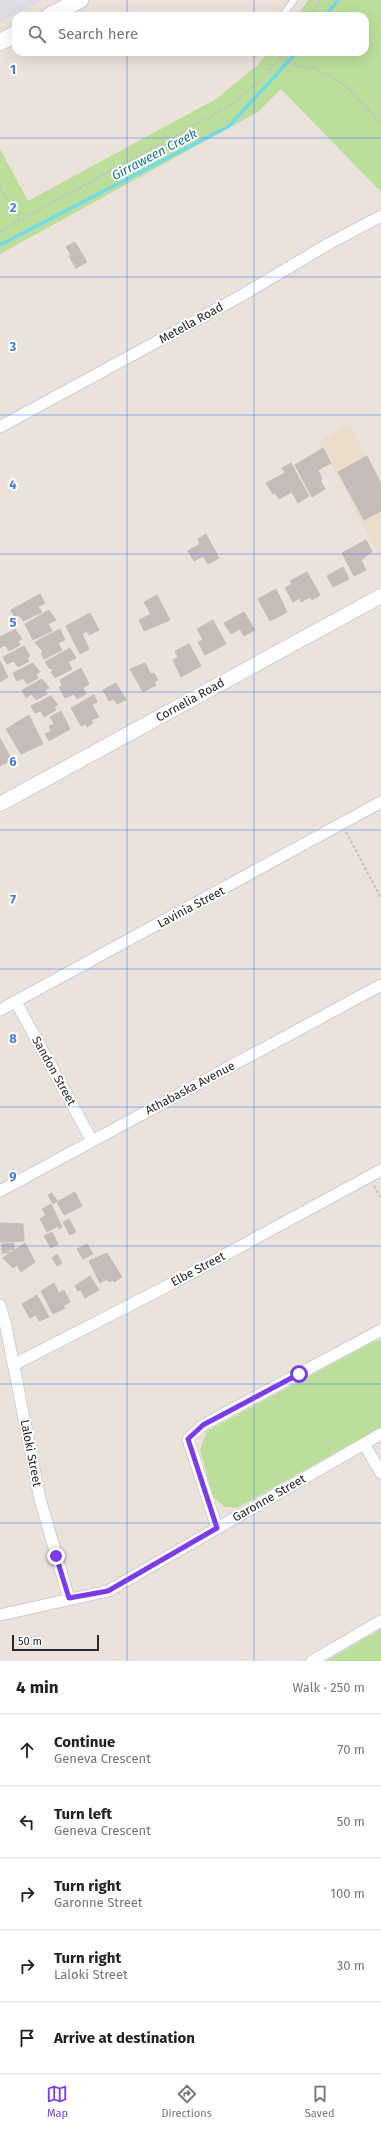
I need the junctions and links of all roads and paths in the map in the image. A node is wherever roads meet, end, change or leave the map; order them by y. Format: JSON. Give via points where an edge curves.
{"nodes":[{"id":1,"x":80,"y":0,"type":"edge"},
{"id":2,"x":294,"y":0,"type":"edge"},
{"id":3,"x":321,"y":0,"type":"edge"},
{"id":4,"x":57,"y":12,"type":"edge"},
{"id":5,"x":285,"y":12,"type":"edge"},
{"id":6,"x":313,"y":12,"type":"edge"},
{"id":7,"x":12,"y":36,"type":"edge"},
{"id":8,"x":0,"y":42,"type":"edge"},
{"id":9,"x":280,"y":57,"type":"joint"},
{"id":10,"x":381,"y":123,"type":"edge"},
{"id":11,"x":0,"y":188,"type":"edge"},
{"id":12,"x":381,"y":216,"type":"edge"},
{"id":13,"x":20,"y":219,"type":"junction"},
{"id":14,"x":0,"y":231,"type":"edge"},
{"id":15,"x":0,"y":427,"type":"edge"},
{"id":16,"x":381,"y":596,"type":"edge"},
{"id":17,"x":381,"y":802,"type":"edge"},
{"id":18,"x":0,"y":804,"type":"edge"},
{"id":19,"x":342,"y":824,"type":"junction"},
{"id":20,"x":381,"y":898,"type":"edge"},
{"id":21,"x":381,"y":986,"type":"edge"},
{"id":22,"x":16,"y":1002,"type":"junction"},
{"id":23,"x":0,"y":1010,"type":"edge"},
{"id":24,"x":92,"y":1141,"type":"junction"},
{"id":25,"x":381,"y":1170,"type":"edge"},
{"id":26,"x":0,"y":1191,"type":"edge"},
{"id":27,"x":0,"y":1306,"type":"edge"},
{"id":28,"x":381,"y":1330,"type":"edge"},
{"id":29,"x":13,"y":1365,"type":"junction"},
{"id":30,"x":381,"y":1434,"type":"edge"},
{"id":31,"x":364,"y":1444,"type":"junction"},
{"id":32,"x":381,"y":1473,"type":"edge"},
{"id":33,"x":217,"y":1528,"type":"junction"},
{"id":34,"x":69,"y":1598,"type":"junction"},
{"id":35,"x":0,"y":1615,"type":"edge"},
{"id":36,"x":381,"y":1621,"type":"edge"},
{"id":37,"x":312,"y":1661,"type":"edge"}],
"edges":[{"from":1,"to":4,"type":"main road"},
{"from":2,"to":5,"type":"lane"},
{"from":3,"to":6,"type":"path"},
{"from":7,"to":8,"type":"main road"},
{"from":9,"to":10,"type":"path","via":[[300,67],[315,68],[334,78],[348,88]]},
{"from":9,"to":13,"type":"path","via":[[265,76],[231,105]]},
{"from":11,"to":13,"type":"path"},
{"from":12,"to":15,"type":"street","name":"Metella Road"},
{"from":13,"to":14,"type":"path"},
{"from":16,"to":18,"type":"street","name":"Cornelia Road"},
{"from":17,"to":19,"type":"street","name":"Lavinia Street"},
{"from":19,"to":20,"type":"path"},
{"from":19,"to":22,"type":"street","name":"Lavinia Street"},
{"from":21,"to":24,"type":"street","name":"Athabaska Avenue"},
{"from":22,"to":23,"type":"street","name":"Lavinia Street"},
{"from":22,"to":24,"type":"street","name":"Sandon Street"},
{"from":24,"to":26,"type":"street","name":"Athabaska Avenue"},
{"from":25,"to":29,"type":"street","name":"Elbe Street","via":[[173,1283]]},
{"from":27,"to":29,"type":"street","name":"Laloki Street"},
{"from":28,"to":33,"type":"street","via":[[203,1425],[188,1439]]},
{"from":29,"to":34,"type":"street","name":"Laloki Street","via":[[40,1499]]},
{"from":30,"to":31,"type":"street","name":"Garonne Street"},
{"from":31,"to":32,"type":"street"},
{"from":31,"to":33,"type":"street","name":"Garonne Street"},
{"from":33,"to":34,"type":"street","name":"Garonne Street","via":[[108,1591]]},
{"from":34,"to":35,"type":"street","name":"Garonne Street"},
{"from":36,"to":37,"type":"street"}]}
